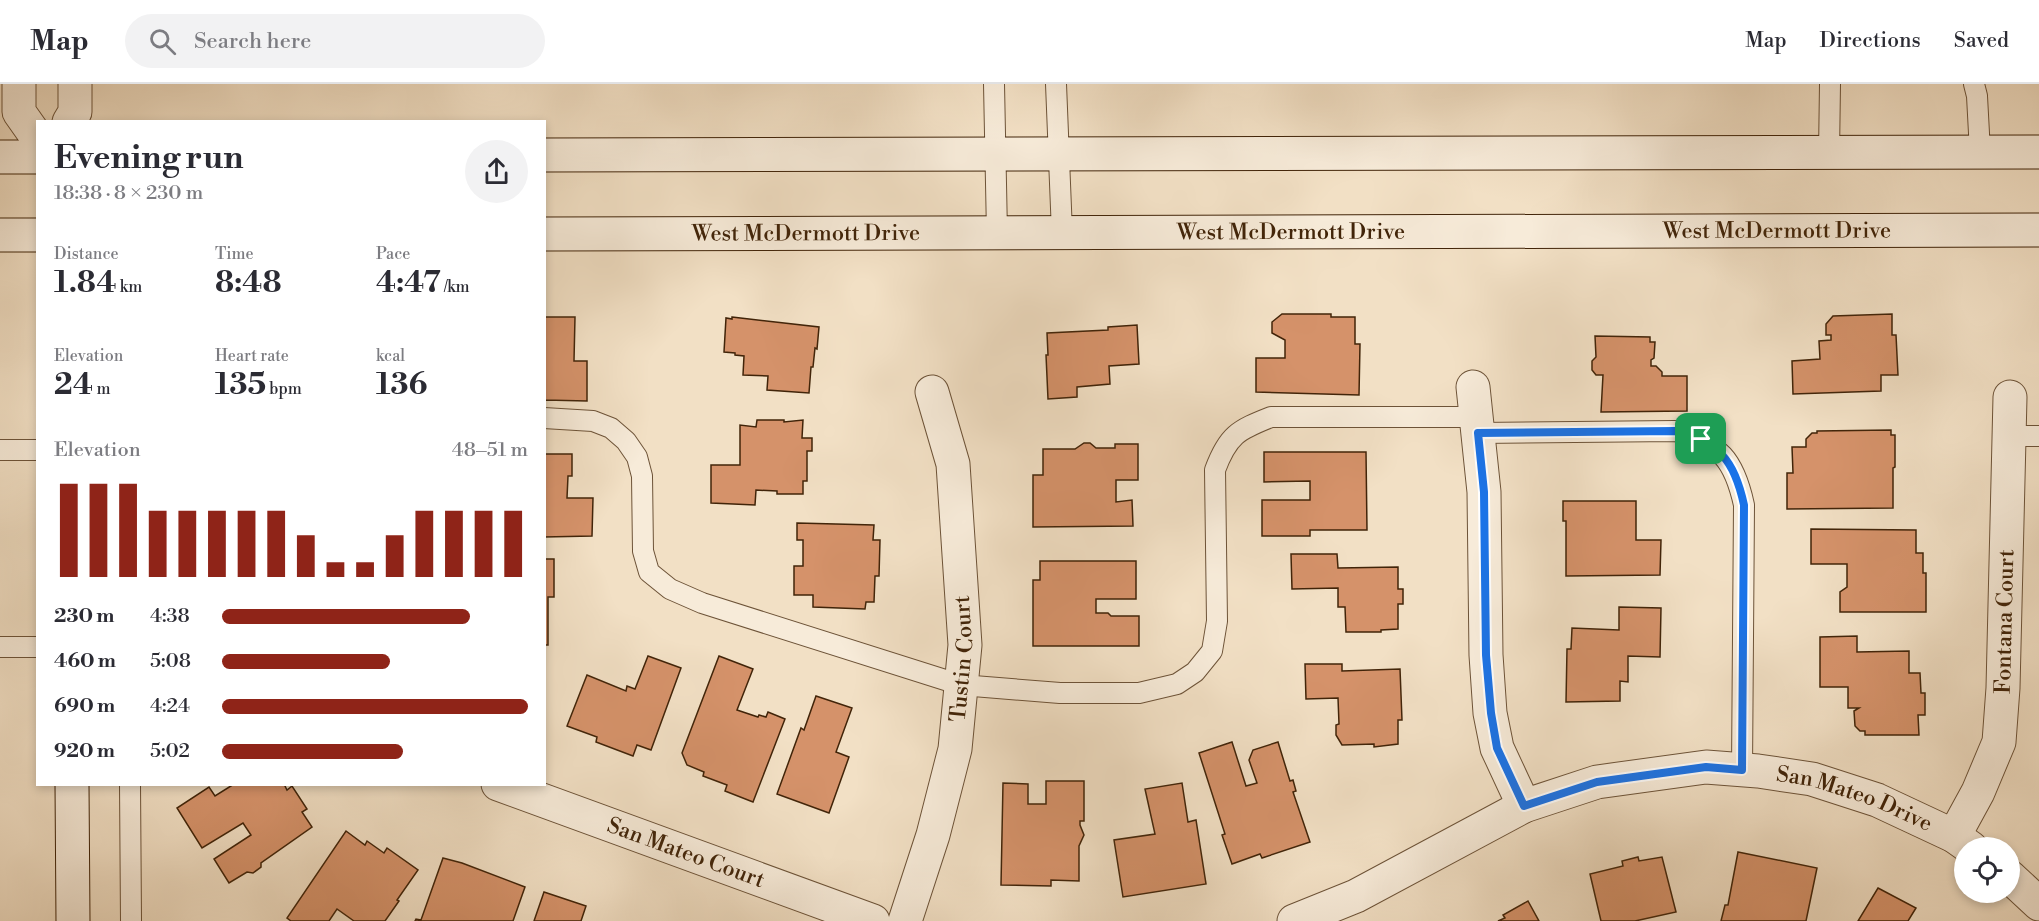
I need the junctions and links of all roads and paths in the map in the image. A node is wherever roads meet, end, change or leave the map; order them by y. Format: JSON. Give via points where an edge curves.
{"nodes":[{"id":1,"x":19,"y":84,"type":"edge"},
{"id":2,"x":75,"y":84,"type":"edge"},
{"id":3,"x":994,"y":84,"type":"edge"},
{"id":4,"x":1056,"y":84,"type":"edge"},
{"id":5,"x":1830,"y":84,"type":"edge"},
{"id":6,"x":1974,"y":84,"type":"edge"},
{"id":7,"x":70,"y":120,"type":"edge"},
{"id":8,"x":36,"y":137,"type":"edge"},
{"id":9,"x":1980,"y":152,"type":"junction"},
{"id":10,"x":2039,"y":152,"type":"edge"},
{"id":11,"x":994,"y":154,"type":"junction"},
{"id":12,"x":1059,"y":154,"type":"junction"},
{"id":13,"x":1829,"y":154,"type":"junction"},
{"id":14,"x":546,"y":155,"type":"edge"},
{"id":15,"x":0,"y":157,"type":"edge"},
{"id":16,"x":36,"y":157,"type":"edge"},
{"id":17,"x":2039,"y":230,"type":"edge"},
{"id":18,"x":997,"y":233,"type":"junction"},
{"id":19,"x":1062,"y":233,"type":"junction"},
{"id":20,"x":546,"y":234,"type":"edge"},
{"id":21,"x":0,"y":235,"type":"edge"},
{"id":22,"x":36,"y":235,"type":"edge"},
{"id":23,"x":932,"y":392,"type":"dead end"},
{"id":24,"x":2010,"y":397,"type":"dead end"},
{"id":25,"x":1476,"y":412,"type":"junction"},
{"id":26,"x":546,"y":418,"type":"edge"},
{"id":27,"x":2024,"y":436,"type":"edge"},
{"id":28,"x":0,"y":450,"type":"edge"},
{"id":29,"x":36,"y":450,"type":"edge"},
{"id":30,"x":36,"y":646,"type":"edge"},
{"id":31,"x":0,"y":647,"type":"edge"},
{"id":32,"x":961,"y":685,"type":"junction"},
{"id":33,"x":1742,"y":770,"type":"junction"},
{"id":34,"x":72,"y":786,"type":"edge"},
{"id":35,"x":130,"y":786,"type":"edge"},
{"id":36,"x":503,"y":786,"type":"edge"},
{"id":37,"x":1524,"y":806,"type":"junction"},
{"id":38,"x":1964,"y":837,"type":"edge"},
{"id":39,"x":1954,"y":838,"type":"edge"},
{"id":40,"x":2020,"y":886,"type":"edge"},
{"id":41,"x":2039,"y":904,"type":"edge"},
{"id":42,"x":73,"y":921,"type":"edge"},
{"id":43,"x":131,"y":921,"type":"edge"},
{"id":44,"x":873,"y":921,"type":"edge"},
{"id":45,"x":905,"y":921,"type":"edge"},
{"id":46,"x":1294,"y":921,"type":"edge"}],
"edges":[{"from":1,"to":8,"type":"main road","via":[[19,112]]},
{"from":2,"to":7,"type":"main road","via":[[75,112]]},
{"from":3,"to":11,"type":"lane"},
{"from":4,"to":12,"type":"lane"},
{"from":5,"to":13,"type":"lane"},
{"from":6,"to":9,"type":"lane"},
{"from":9,"to":10,"type":"main road"},
{"from":9,"to":13,"type":"main road"},
{"from":11,"to":12,"type":"main road"},
{"from":11,"to":14,"type":"main road"},
{"from":11,"to":18,"type":"lane"},
{"from":12,"to":13,"type":"main road"},
{"from":12,"to":19,"type":"lane"},
{"from":15,"to":16,"type":"main road"},
{"from":17,"to":19,"type":"main road","name":"West McDermott Drive"},
{"from":18,"to":19,"type":"main road","name":"West McDermott Drive"},
{"from":18,"to":20,"type":"main road","name":"West McDermott Drive"},
{"from":21,"to":22,"type":"main road"},
{"from":23,"to":32,"type":"main road","name":"Tustin Court","via":[[953,464],[965,645]]},
{"from":24,"to":27,"type":"main road","name":"Fontana Court"},
{"from":25,"to":32,"type":"lane","via":[[1271,417],[1241,429],[1223,448],[1215,470],[1217,621],[1212,651],[1195,672],[1176,684],[1139,693],[1060,693]]},
{"from":25,"to":33,"type":"lane","via":[[1675,431],[1701,439],[1723,456],[1738,478],[1744,505]]},
{"from":25,"to":37,"type":"main road","via":[[1484,492],[1486,655],[1491,713],[1497,748]]},
{"from":26,"to":32,"type":"lane","via":[[593,421],[611,428],[626,441],[637,457],[642,476],[644,551],[649,572],[670,588],[702,603]]},
{"from":27,"to":38,"type":"main road","name":"Fontana Court","via":[[1999,742]]},
{"from":28,"to":29,"type":"lane"},
{"from":30,"to":31,"type":"lane"},
{"from":32,"to":45,"type":"main road","name":"Tustin Court","via":[[955,749]]},
{"from":33,"to":37,"type":"main road","name":"San Mateo Drive","via":[[1706,767],[1597,782]]},
{"from":33,"to":39,"type":"main road","name":"San Mateo Drive","via":[[1812,779],[1867,796]]},
{"from":34,"to":42,"type":"main road"},
{"from":35,"to":43,"type":"lane"},
{"from":36,"to":44,"type":"main road","name":"San Mateo Court"},
{"from":37,"to":46,"type":"main road","name":"San Mateo Drive","via":[[1356,896]]},
{"from":40,"to":41,"type":"main road"}]}
